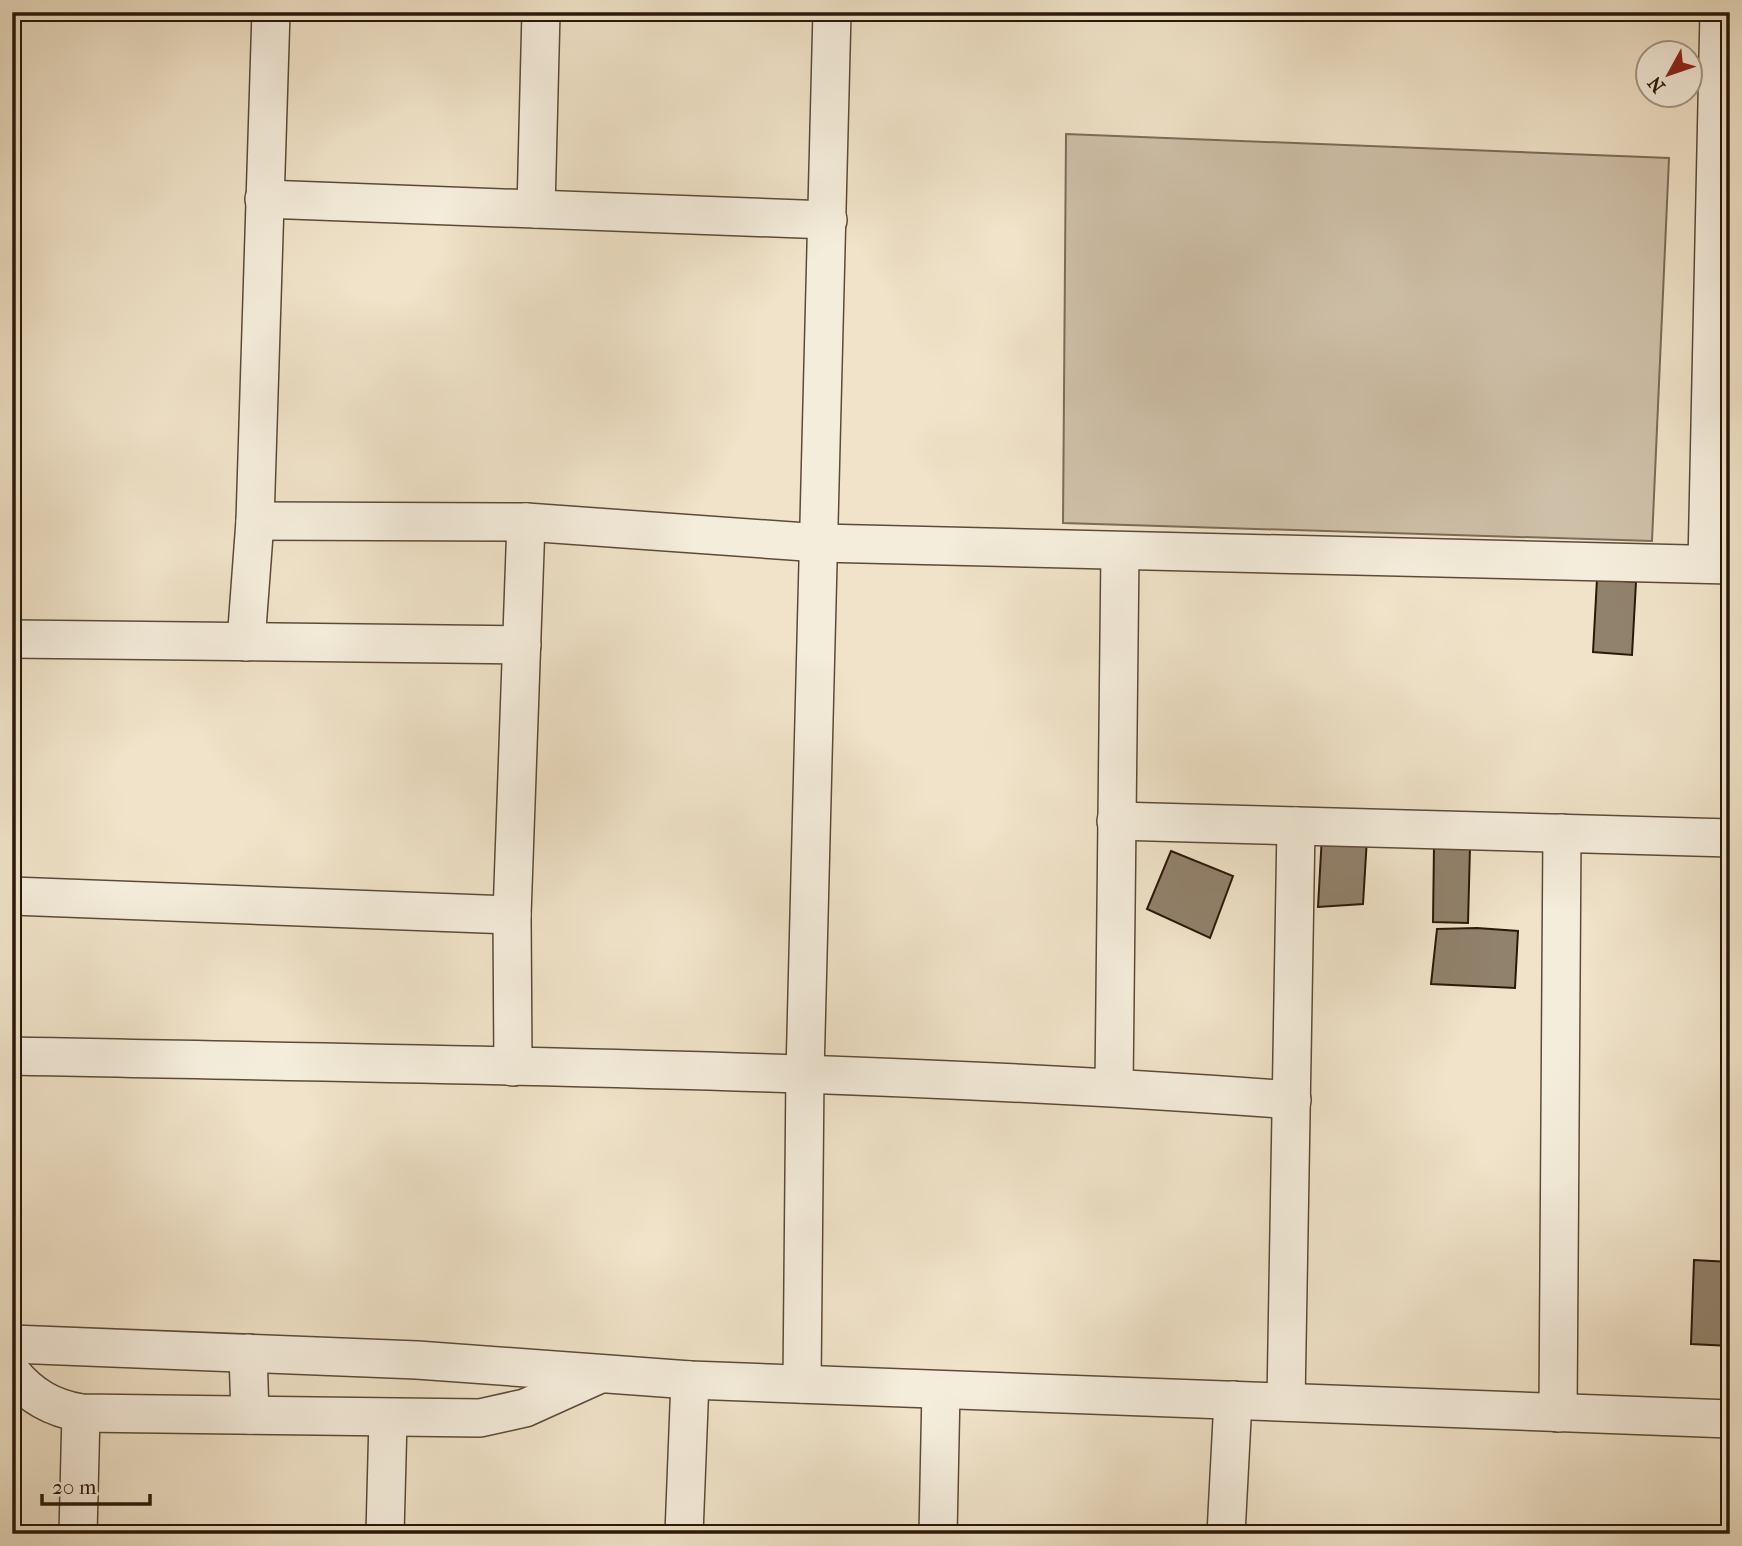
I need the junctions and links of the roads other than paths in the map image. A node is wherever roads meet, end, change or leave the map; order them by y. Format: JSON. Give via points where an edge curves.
{"nodes":[{"id":1,"x":271,"y":12,"type":"edge"},
{"id":2,"x":541,"y":12,"type":"edge"},
{"id":3,"x":832,"y":12,"type":"edge"},
{"id":4,"x":1719,"y":12,"type":"edge"},
{"id":5,"x":1723,"y":164,"type":"edge"},
{"id":6,"x":264,"y":199,"type":"junction"},
{"id":7,"x":536,"y":209,"type":"junction"},
{"id":8,"x":828,"y":220,"type":"junction"},
{"id":9,"x":255,"y":521,"type":"junction"},
{"id":10,"x":526,"y":522,"type":"junction"},
{"id":11,"x":820,"y":544,"type":"junction"},
{"id":12,"x":1119,"y":551,"type":"junction"},
{"id":13,"x":1718,"y":564,"type":"edge"},
{"id":14,"x":12,"y":639,"type":"edge"},
{"id":15,"x":246,"y":642,"type":"junction"},
{"id":16,"x":523,"y":645,"type":"junction"},
{"id":17,"x":1116,"y":821,"type":"junction"},
{"id":18,"x":1296,"y":826,"type":"junction"},
{"id":19,"x":1562,"y":833,"type":"junction"},
{"id":20,"x":1730,"y":838,"type":"edge"},
{"id":21,"x":12,"y":896,"type":"edge"},
{"id":22,"x":512,"y":915,"type":"junction"},
{"id":23,"x":12,"y":1056,"type":"edge"},
{"id":24,"x":513,"y":1067,"type":"junction"},
{"id":25,"x":805,"y":1073,"type":"junction"},
{"id":26,"x":1114,"y":1087,"type":"junction"},
{"id":27,"x":1292,"y":1100,"type":"junction"},
{"id":28,"x":12,"y":1344,"type":"edge"},
{"id":29,"x":248,"y":1353,"type":"junction"},
{"id":30,"x":12,"y":1373,"type":"edge"},
{"id":31,"x":602,"y":1373,"type":"junction"},
{"id":32,"x":690,"y":1380,"type":"junction"},
{"id":33,"x":802,"y":1384,"type":"junction"},
{"id":34,"x":941,"y":1390,"type":"junction"},
{"id":35,"x":1233,"y":1400,"type":"junction"},
{"id":36,"x":1286,"y":1402,"type":"junction"},
{"id":37,"x":81,"y":1413,"type":"junction"},
{"id":38,"x":1558,"y":1413,"type":"junction"},
{"id":39,"x":250,"y":1415,"type":"junction"},
{"id":40,"x":388,"y":1419,"type":"junction"},
{"id":41,"x":1730,"y":1419,"type":"edge"},
{"id":42,"x":78,"y":1534,"type":"edge"},
{"id":43,"x":385,"y":1534,"type":"edge"},
{"id":44,"x":684,"y":1534,"type":"edge"},
{"id":45,"x":938,"y":1534,"type":"edge"},
{"id":46,"x":1226,"y":1534,"type":"edge"}],
"edges":[{"from":1,"to":6,"type":"street"},
{"from":2,"to":7,"type":"street"},
{"from":3,"to":8,"type":"street"},
{"from":4,"to":5,"type":"street"},
{"from":5,"to":13,"type":"street"},
{"from":6,"to":7,"type":"street"},
{"from":6,"to":9,"type":"street"},
{"from":7,"to":8,"type":"street"},
{"from":8,"to":11,"type":"street"},
{"from":9,"to":10,"type":"street"},
{"from":9,"to":15,"type":"street"},
{"from":10,"to":11,"type":"street"},
{"from":10,"to":16,"type":"street"},
{"from":11,"to":12,"type":"street"},
{"from":11,"to":25,"type":"street"},
{"from":12,"to":13,"type":"street"},
{"from":12,"to":17,"type":"street"},
{"from":14,"to":15,"type":"street"},
{"from":15,"to":16,"type":"street"},
{"from":16,"to":22,"type":"street"},
{"from":17,"to":18,"type":"street"},
{"from":17,"to":26,"type":"street"},
{"from":18,"to":19,"type":"street"},
{"from":18,"to":27,"type":"street"},
{"from":19,"to":20,"type":"street"},
{"from":19,"to":38,"type":"street"},
{"from":21,"to":22,"type":"street"},
{"from":22,"to":24,"type":"street"},
{"from":23,"to":24,"type":"street"},
{"from":24,"to":25,"type":"street"},
{"from":25,"to":26,"type":"street"},
{"from":25,"to":33,"type":"street"},
{"from":26,"to":27,"type":"street"},
{"from":27,"to":36,"type":"street"},
{"from":28,"to":29,"type":"street"},
{"from":29,"to":31,"type":"street"},
{"from":29,"to":39,"type":"street"},
{"from":30,"to":37,"type":"street","via":[[47,1404]]},
{"from":31,"to":32,"type":"street"},
{"from":31,"to":40,"type":"street","via":[[500,1416]]},
{"from":32,"to":33,"type":"street"},
{"from":32,"to":44,"type":"street"},
{"from":33,"to":34,"type":"street"},
{"from":34,"to":35,"type":"street"},
{"from":34,"to":45,"type":"street"},
{"from":35,"to":36,"type":"street"},
{"from":35,"to":46,"type":"street"},
{"from":36,"to":38,"type":"street"},
{"from":37,"to":39,"type":"street"},
{"from":37,"to":42,"type":"street"},
{"from":38,"to":41,"type":"street"},
{"from":39,"to":40,"type":"street"},
{"from":40,"to":43,"type":"street"}]}
